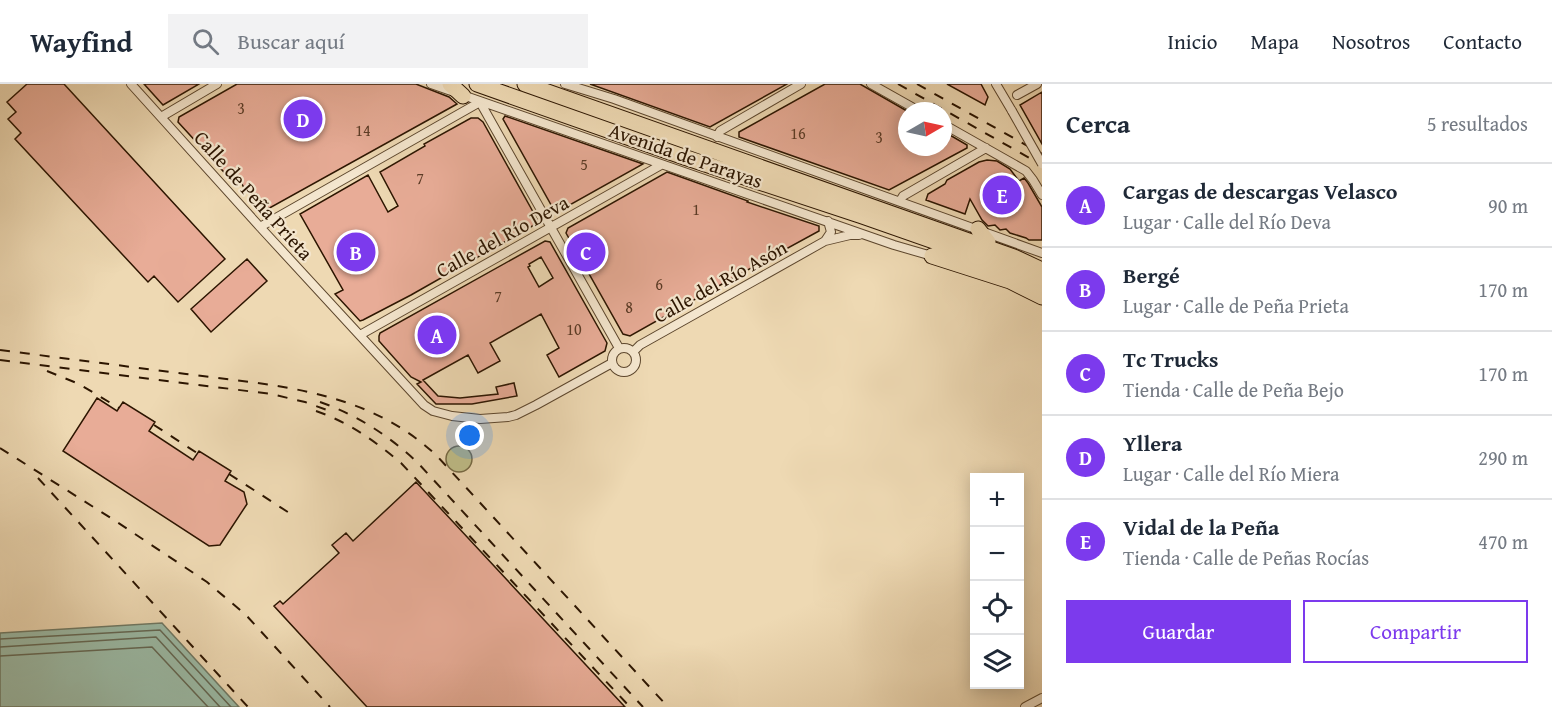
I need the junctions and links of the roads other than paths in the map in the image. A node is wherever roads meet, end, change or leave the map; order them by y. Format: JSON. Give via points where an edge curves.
{"nodes":[{"id":1,"x":130,"y":84,"type":"edge"},
{"id":2,"x":217,"y":84,"type":"edge"},
{"id":3,"x":431,"y":84,"type":"edge"},
{"id":4,"x":450,"y":84,"type":"edge"},
{"id":5,"x":477,"y":84,"type":"edge"},
{"id":6,"x":525,"y":84,"type":"edge"},
{"id":7,"x":566,"y":84,"type":"edge"},
{"id":8,"x":801,"y":84,"type":"edge"},
{"id":9,"x":872,"y":84,"type":"edge"},
{"id":10,"x":996,"y":84,"type":"edge"},
{"id":11,"x":1037,"y":84,"type":"edge"},
{"id":12,"x":1017,"y":95,"type":"dead end"},
{"id":13,"x":462,"y":96,"type":"junction"},
{"id":14,"x":480,"y":102,"type":"junction"},
{"id":15,"x":903,"y":102,"type":"edge"},
{"id":16,"x":161,"y":117,"type":"junction"},
{"id":17,"x":952,"y":129,"type":"edge"},
{"id":18,"x":717,"y":137,"type":"junction"},
{"id":19,"x":986,"y":148,"type":"junction"},
{"id":20,"x":1042,"y":164,"type":"edge"},
{"id":21,"x":661,"y":165,"type":"junction"},
{"id":22,"x":769,"y":178,"type":"junction"},
{"id":23,"x":1042,"y":195,"type":"edge"},
{"id":24,"x":900,"y":201,"type":"junction"},
{"id":25,"x":828,"y":221,"type":"junction"},
{"id":26,"x":260,"y":227,"type":"junction"},
{"id":27,"x":552,"y":227,"type":"junction"},
{"id":28,"x":978,"y":229,"type":"junction"},
{"id":29,"x":866,"y":235,"type":"junction"},
{"id":30,"x":825,"y":241,"type":"junction"},
{"id":31,"x":988,"y":242,"type":"junction"},
{"id":32,"x":1042,"y":253,"type":"edge"},
{"id":33,"x":932,"y":256,"type":"joint"},
{"id":34,"x":1042,"y":262,"type":"edge"},
{"id":35,"x":1042,"y":270,"type":"edge"},
{"id":36,"x":1042,"y":282,"type":"edge"},
{"id":37,"x":1042,"y":292,"type":"edge"},
{"id":38,"x":1042,"y":297,"type":"edge"},
{"id":39,"x":360,"y":335,"type":"junction"},
{"id":40,"x":620,"y":348,"type":"junction"},
{"id":41,"x":633,"y":352,"type":"junction"},
{"id":42,"x":612,"y":363,"type":"junction"},
{"id":43,"x":1042,"y":698,"type":"edge"},
{"id":44,"x":1025,"y":707,"type":"edge"}],
"edges":[{"from":1,"to":16,"type":"street","name":"Calle de Peña Prieta"},
{"from":2,"to":16,"type":"street"},
{"from":3,"to":13,"type":"street","name":"Avenida de Parayas"},
{"from":4,"to":13,"type":"highway"},
{"from":5,"to":22,"type":"highway"},
{"from":6,"to":22,"type":"highway"},
{"from":7,"to":18,"type":"street","name":"Avenida de Parayas"},
{"from":8,"to":18,"type":"street","via":[[720,131]]},
{"from":9,"to":15,"type":"street"},
{"from":10,"to":20,"type":"street","bridge":true},
{"from":11,"to":12,"type":"street"},
{"from":13,"to":14,"type":"street","name":"Avenida de Parayas"},
{"from":14,"to":21,"type":"street","name":"Avenida de Parayas"},
{"from":14,"to":26,"type":"street"},
{"from":14,"to":27,"type":"street"},
{"from":16,"to":26,"type":"street","name":"Calle de Peña Prieta"},
{"from":17,"to":19,"type":"street"},
{"from":18,"to":24,"type":"street","name":"Avenida de Parayas"},
{"from":19,"to":23,"type":"street","via":[[1026,171]]},
{"from":19,"to":24,"type":"street"},
{"from":21,"to":25,"type":"street","name":"Avenida de Parayas"},
{"from":21,"to":27,"type":"street","name":"Calle del Río Deva"},
{"from":22,"to":31,"type":"highway","via":[[838,188]]},
{"from":22,"to":35,"type":"highway","via":[[1014,257]]},
{"from":22,"to":36,"type":"highway"},
{"from":22,"to":37,"type":"highway","via":[[884,231],[1029,282]]},
{"from":24,"to":28,"type":"street","name":"Avenida de Parayas"},
{"from":25,"to":29,"type":"street","name":"Avenida de Parayas"},
{"from":25,"to":30,"type":"street","via":[[831,232]]},
{"from":26,"to":39,"type":"street","name":"Calle de Peña Prieta"},
{"from":27,"to":39,"type":"street","name":"Calle del Río Deva"},
{"from":27,"to":40,"type":"street"},
{"from":28,"to":31,"type":"highway"},
{"from":28,"to":32,"type":"street","name":"Avenida de Parayas"},
{"from":29,"to":30,"type":"street","name":"Calle del Río Asón"},
{"from":29,"to":33,"type":"street","name":"Avenida de Parayas"},
{"from":30,"to":41,"type":"street","name":"Calle del Río Asón"},
{"from":31,"to":34,"type":"highway"},
{"from":33,"to":38,"type":"highway","via":[[1010,281]]},
{"from":39,"to":42,"type":"street","name":"Calle de Peña Prieta","via":[[424,405],[452,416],[516,415]]},
{"from":40,"to":41,"type":"street"},
{"from":40,"to":42,"type":"street"},
{"from":41,"to":42,"type":"street","via":[[636,362],[631,369],[621,371]]},
{"from":43,"to":44,"type":"street"}]}
